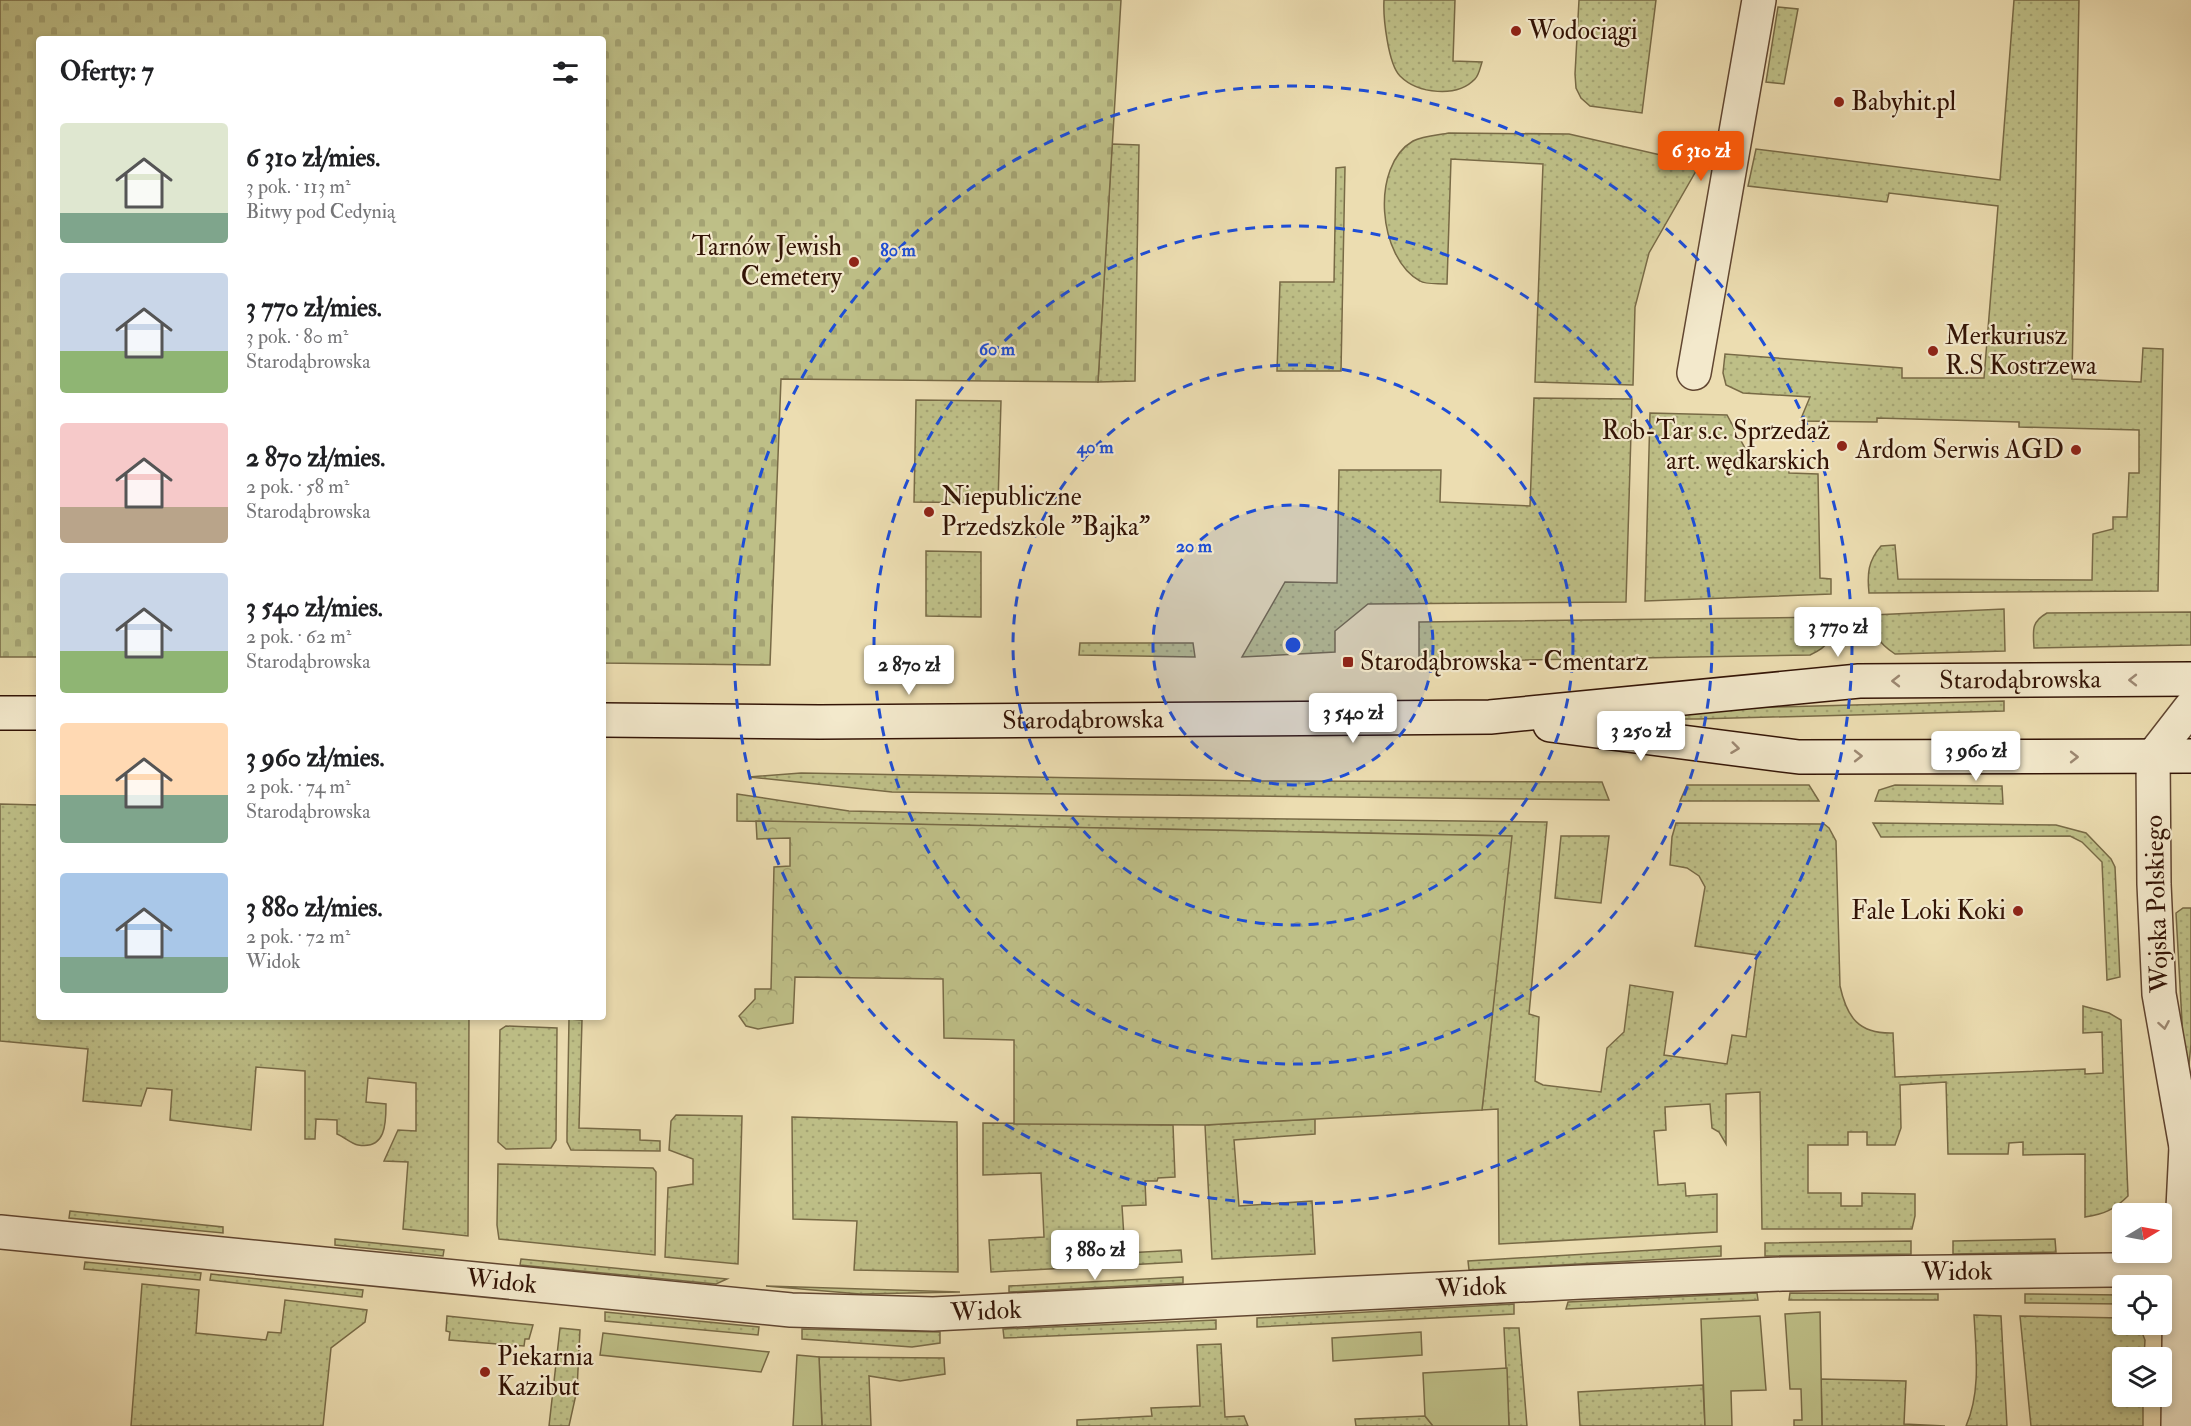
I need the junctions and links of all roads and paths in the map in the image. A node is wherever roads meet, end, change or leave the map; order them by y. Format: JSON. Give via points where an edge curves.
{"nodes":[{"id":1,"x":1759,"y":0,"type":"edge"},
{"id":2,"x":1694,"y":373,"type":"dead end"},
{"id":3,"x":2191,"y":679,"type":"edge"},
{"id":4,"x":2191,"y":707,"type":"edge"},
{"id":5,"x":0,"y":713,"type":"edge"},
{"id":6,"x":36,"y":713,"type":"edge"},
{"id":7,"x":1490,"y":717,"type":"junction"},
{"id":8,"x":606,"y":720,"type":"edge"},
{"id":9,"x":2153,"y":756,"type":"junction"},
{"id":10,"x":2191,"y":756,"type":"edge"},
{"id":11,"x":2189,"y":1133,"type":"edge"},
{"id":12,"x":0,"y":1232,"type":"edge"},
{"id":13,"x":2186,"y":1269,"type":"edge"},
{"id":14,"x":2178,"y":1426,"type":"edge"}],
"edges":[{"from":1,"to":2,"type":"street"},
{"from":3,"to":7,"type":"street","name":"Starodąbrowska","one_way":true,"via":[[1859,681]]},
{"from":4,"to":9,"type":"street"},
{"from":5,"to":6,"type":"street"},
{"from":7,"to":8,"type":"street","name":"Starodąbrowska"},
{"from":7,"to":9,"type":"street","name":"Starodąbrowska","one_way":true,"via":[[1799,757]]},
{"from":9,"to":10,"type":"street","name":"Starodąbrowska"},
{"from":9,"to":11,"type":"street","name":"Wojska Polskiego","one_way":true,"via":[[2158,994]]},
{"from":11,"to":13,"type":"street","name":"Wojska Polskiego"},
{"from":12,"to":13,"type":"street","name":"Widok","via":[[790,1310],[933,1314],[1782,1274]]},
{"from":13,"to":14,"type":"street","name":"Wojska Polskiego"}]}
